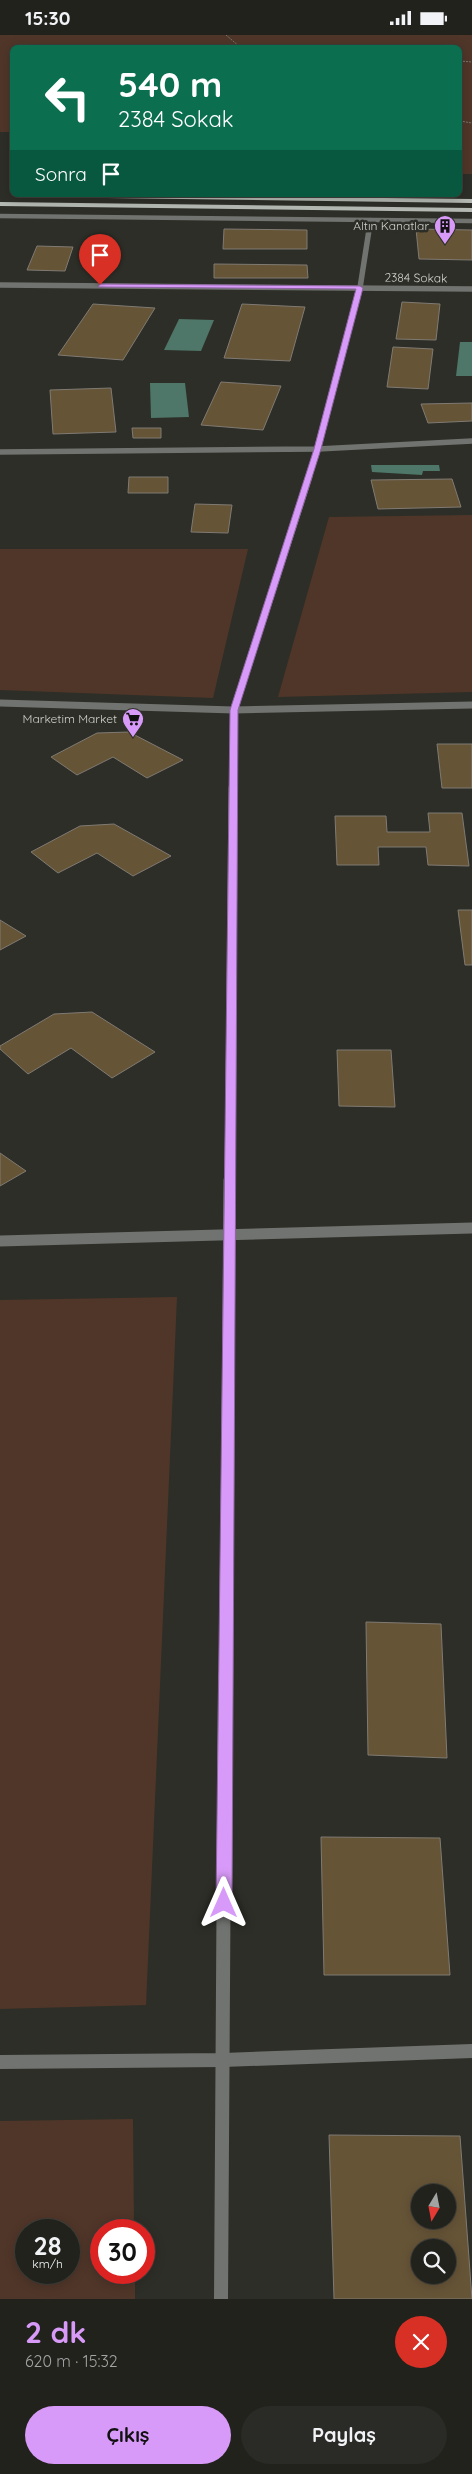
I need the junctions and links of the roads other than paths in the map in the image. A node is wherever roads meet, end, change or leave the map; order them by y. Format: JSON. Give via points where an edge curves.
{"nodes":[{"id":1,"x":98,"y":197,"type":"dead end"},
{"id":2,"x":472,"y":201,"type":"edge"},
{"id":3,"x":0,"y":204,"type":"edge"},
{"id":4,"x":472,"y":211,"type":"edge"},
{"id":5,"x":0,"y":216,"type":"edge"},
{"id":6,"x":370,"y":219,"type":"junction"},
{"id":7,"x":472,"y":221,"type":"edge"},
{"id":8,"x":0,"y":285,"type":"edge"},
{"id":9,"x":360,"y":288,"type":"junction"},
{"id":10,"x":472,"y":289,"type":"edge"},
{"id":11,"x":472,"y":441,"type":"edge"},
{"id":12,"x":318,"y":449,"type":"junction"},
{"id":13,"x":0,"y":452,"type":"edge"},
{"id":14,"x":0,"y":703,"type":"edge"},
{"id":15,"x":472,"y":705,"type":"edge"},
{"id":16,"x":234,"y":710,"type":"junction"},
{"id":17,"x":472,"y":1228,"type":"edge"},
{"id":18,"x":228,"y":1233,"type":"junction"},
{"id":19,"x":0,"y":1241,"type":"edge"},
{"id":20,"x":472,"y":2051,"type":"edge"},
{"id":21,"x":223,"y":2060,"type":"junction"},
{"id":22,"x":0,"y":2062,"type":"edge"},
{"id":23,"x":220,"y":2299,"type":"edge"}],
"edges":[{"from":1,"to":2,"type":"main road"},
{"from":3,"to":4,"type":"main road"},
{"from":5,"to":6,"type":"street"},
{"from":6,"to":7,"type":"street"},
{"from":6,"to":9,"type":"street","name":"2384 Sokak"},
{"from":8,"to":9,"type":"street","name":"2384 Sokak"},
{"from":9,"to":10,"type":"street","name":"2384 Sokak"},
{"from":9,"to":12,"type":"street"},
{"from":11,"to":12,"type":"street"},
{"from":12,"to":13,"type":"street"},
{"from":12,"to":16,"type":"street"},
{"from":14,"to":16,"type":"street"},
{"from":15,"to":16,"type":"street"},
{"from":16,"to":18,"type":"street"},
{"from":17,"to":18,"type":"street"},
{"from":18,"to":19,"type":"street"},
{"from":18,"to":21,"type":"street"},
{"from":20,"to":21,"type":"street"},
{"from":21,"to":22,"type":"street"},
{"from":21,"to":23,"type":"street"}]}
